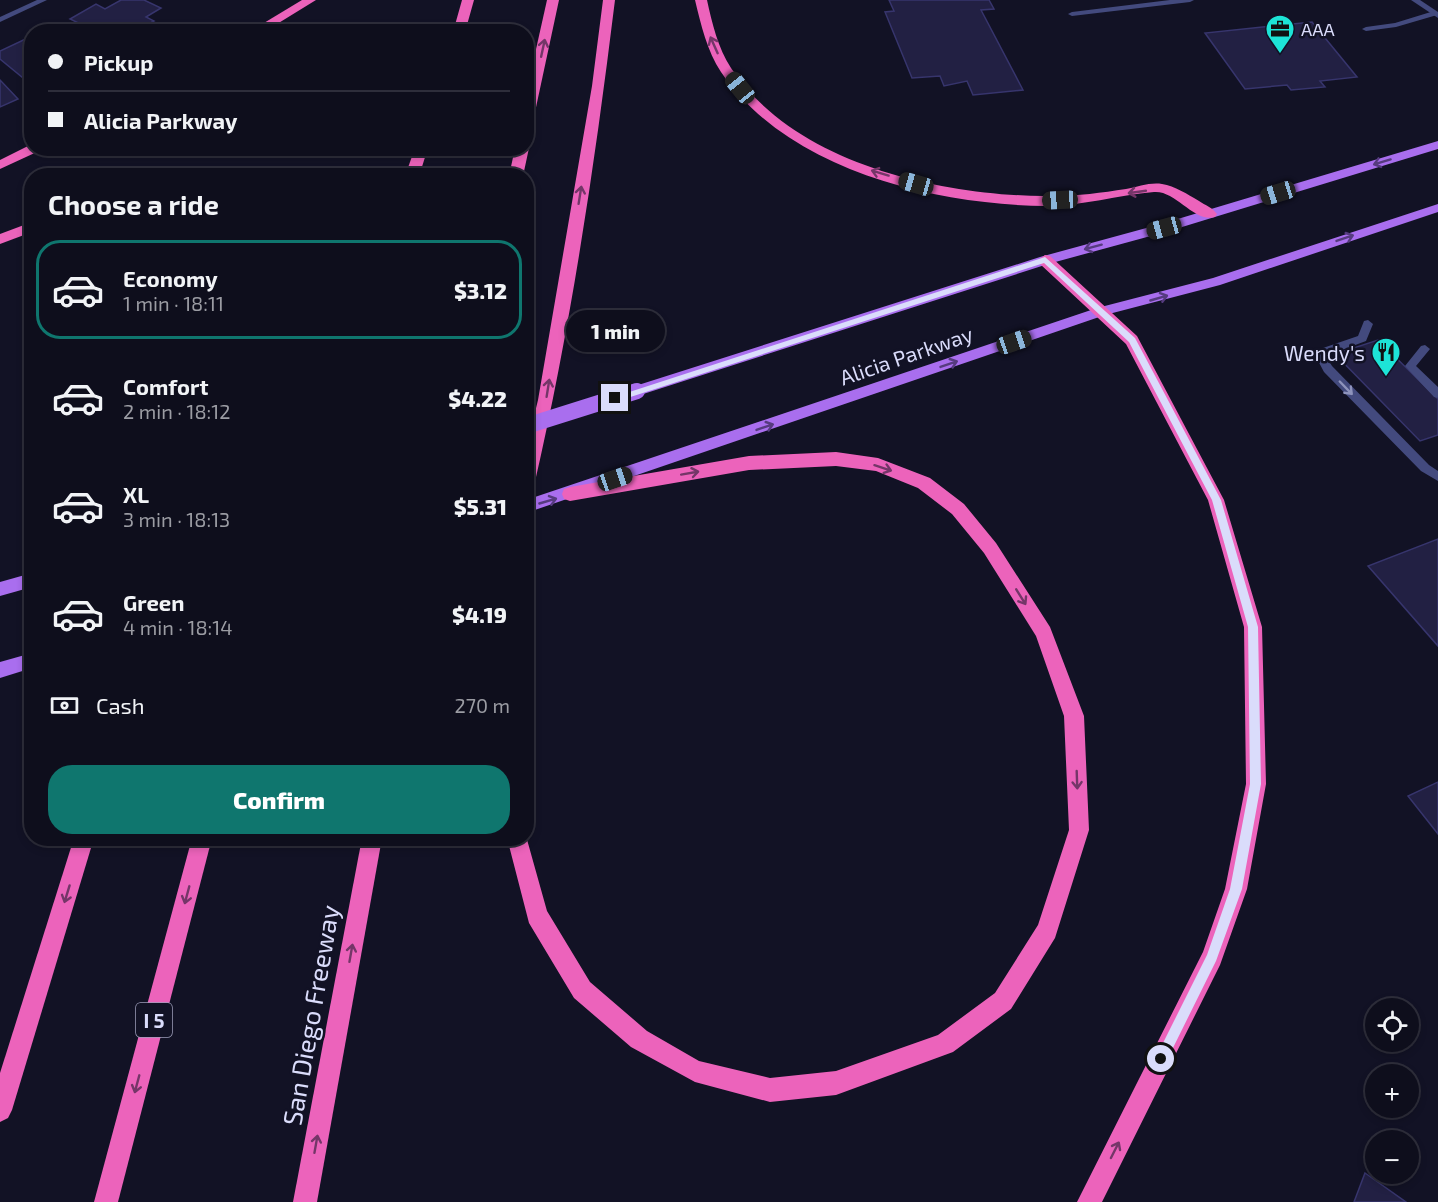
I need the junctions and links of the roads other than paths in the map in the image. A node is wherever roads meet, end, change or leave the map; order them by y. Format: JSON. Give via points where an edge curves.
{"nodes":[{"id":1,"x":43,"y":0,"type":"edge"},
{"id":2,"x":310,"y":0,"type":"edge"},
{"id":3,"x":468,"y":0,"type":"edge"},
{"id":4,"x":553,"y":0,"type":"edge"},
{"id":5,"x":609,"y":0,"type":"edge"},
{"id":6,"x":701,"y":0,"type":"edge"},
{"id":7,"x":1190,"y":0,"type":"edge"},
{"id":8,"x":1415,"y":0,"type":"edge"},
{"id":9,"x":1072,"y":14,"type":"dead end"},
{"id":10,"x":1436,"y":14,"type":"edge"},
{"id":11,"x":0,"y":20,"type":"edge"},
{"id":12,"x":269,"y":24,"type":"edge"},
{"id":13,"x":461,"y":24,"type":"edge"},
{"id":14,"x":1366,"y":29,"type":"dead end"},
{"id":15,"x":534,"y":89,"type":"edge"},
{"id":16,"x":1438,"y":145,"type":"edge"},
{"id":17,"x":24,"y":153,"type":"edge"},
{"id":18,"x":0,"y":165,"type":"edge"},
{"id":19,"x":1438,"y":208,"type":"edge"},
{"id":20,"x":1210,"y":214,"type":"junction"},
{"id":21,"x":24,"y":230,"type":"edge"},
{"id":22,"x":0,"y":239,"type":"edge"},
{"id":23,"x":1045,"y":260,"type":"junction"},
{"id":24,"x":1102,"y":311,"type":"junction"},
{"id":25,"x":1368,"y":324,"type":"dead end"},
{"id":26,"x":1425,"y":349,"type":"dead end"},
{"id":27,"x":1438,"y":394,"type":"edge"},
{"id":28,"x":534,"y":424,"type":"edge"},
{"id":29,"x":534,"y":452,"type":"edge"},
{"id":30,"x":1438,"y":477,"type":"edge"},
{"id":31,"x":570,"y":494,"type":"junction"},
{"id":32,"x":534,"y":505,"type":"edge"},
{"id":33,"x":24,"y":582,"type":"edge"},
{"id":34,"x":0,"y":590,"type":"edge"},
{"id":35,"x":24,"y":662,"type":"edge"},
{"id":36,"x":0,"y":670,"type":"edge"},
{"id":37,"x":82,"y":846,"type":"edge"},
{"id":38,"x":200,"y":846,"type":"edge"},
{"id":39,"x":371,"y":846,"type":"edge"},
{"id":40,"x":519,"y":846,"type":"edge"},
{"id":41,"x":0,"y":1110,"type":"edge"},
{"id":42,"x":106,"y":1202,"type":"edge"},
{"id":43,"x":305,"y":1202,"type":"edge"},
{"id":44,"x":1089,"y":1202,"type":"edge"}],
"edges":[{"from":1,"to":11,"type":"street"},
{"from":2,"to":12,"type":"highway"},
{"from":3,"to":13,"type":"highway"},
{"from":15,"to":4,"type":"highway","one_way":true},
{"from":29,"to":5,"type":"highway","one_way":true,"via":[[546,400]]},
{"from":20,"to":6,"type":"highway","one_way":true,"via":[[1161,188],[1073,200],[1006,200],[938,190],[853,165],[800,138],[754,104],[727,71],[711,40]]},
{"from":7,"to":9,"type":"street"},
{"from":8,"to":10,"type":"street"},
{"from":10,"to":14,"type":"street"},
{"from":16,"to":20,"type":"main road","one_way":true},
{"from":17,"to":18,"type":"highway"},
{"from":24,"to":19,"type":"main road","name":"Alicia Parkway","one_way":true,"via":[[1215,282]]},
{"from":20,"to":23,"type":"main road","one_way":true},
{"from":21,"to":22,"type":"highway"},
{"from":23,"to":24,"type":"highway"},
{"from":23,"to":28,"type":"main road","bridge":true},
{"from":31,"to":24,"type":"main road","name":"Alicia Parkway","one_way":true},
{"from":44,"to":24,"type":"highway","one_way":true,"via":[[1212,957],[1236,889],[1256,784],[1253,627],[1216,500],[1132,340]]},
{"from":25,"to":30,"type":"street","one_way":true,"via":[[1362,338],[1321,357],[1328,369]]},
{"from":26,"to":27,"type":"street","via":[[1410,366]]},
{"from":32,"to":31,"type":"main road","name":"Alicia Parkway","one_way":true},
{"from":31,"to":40,"type":"highway","one_way":true,"via":[[749,463],[836,459],[878,465],[924,483],[958,509],[990,548],[1044,633],[1074,716],[1079,830],[1047,930],[1003,1001],[945,1044],[836,1083],[770,1090],[695,1071],[639,1039],[582,990],[537,915]]},
{"from":33,"to":34,"type":"main road"},
{"from":35,"to":36,"type":"main road"},
{"from":37,"to":41,"type":"highway","one_way":true},
{"from":38,"to":42,"type":"highway","number":"I 5","one_way":true},
{"from":43,"to":39,"type":"highway","name":"San Diego Freeway","one_way":true}]}
